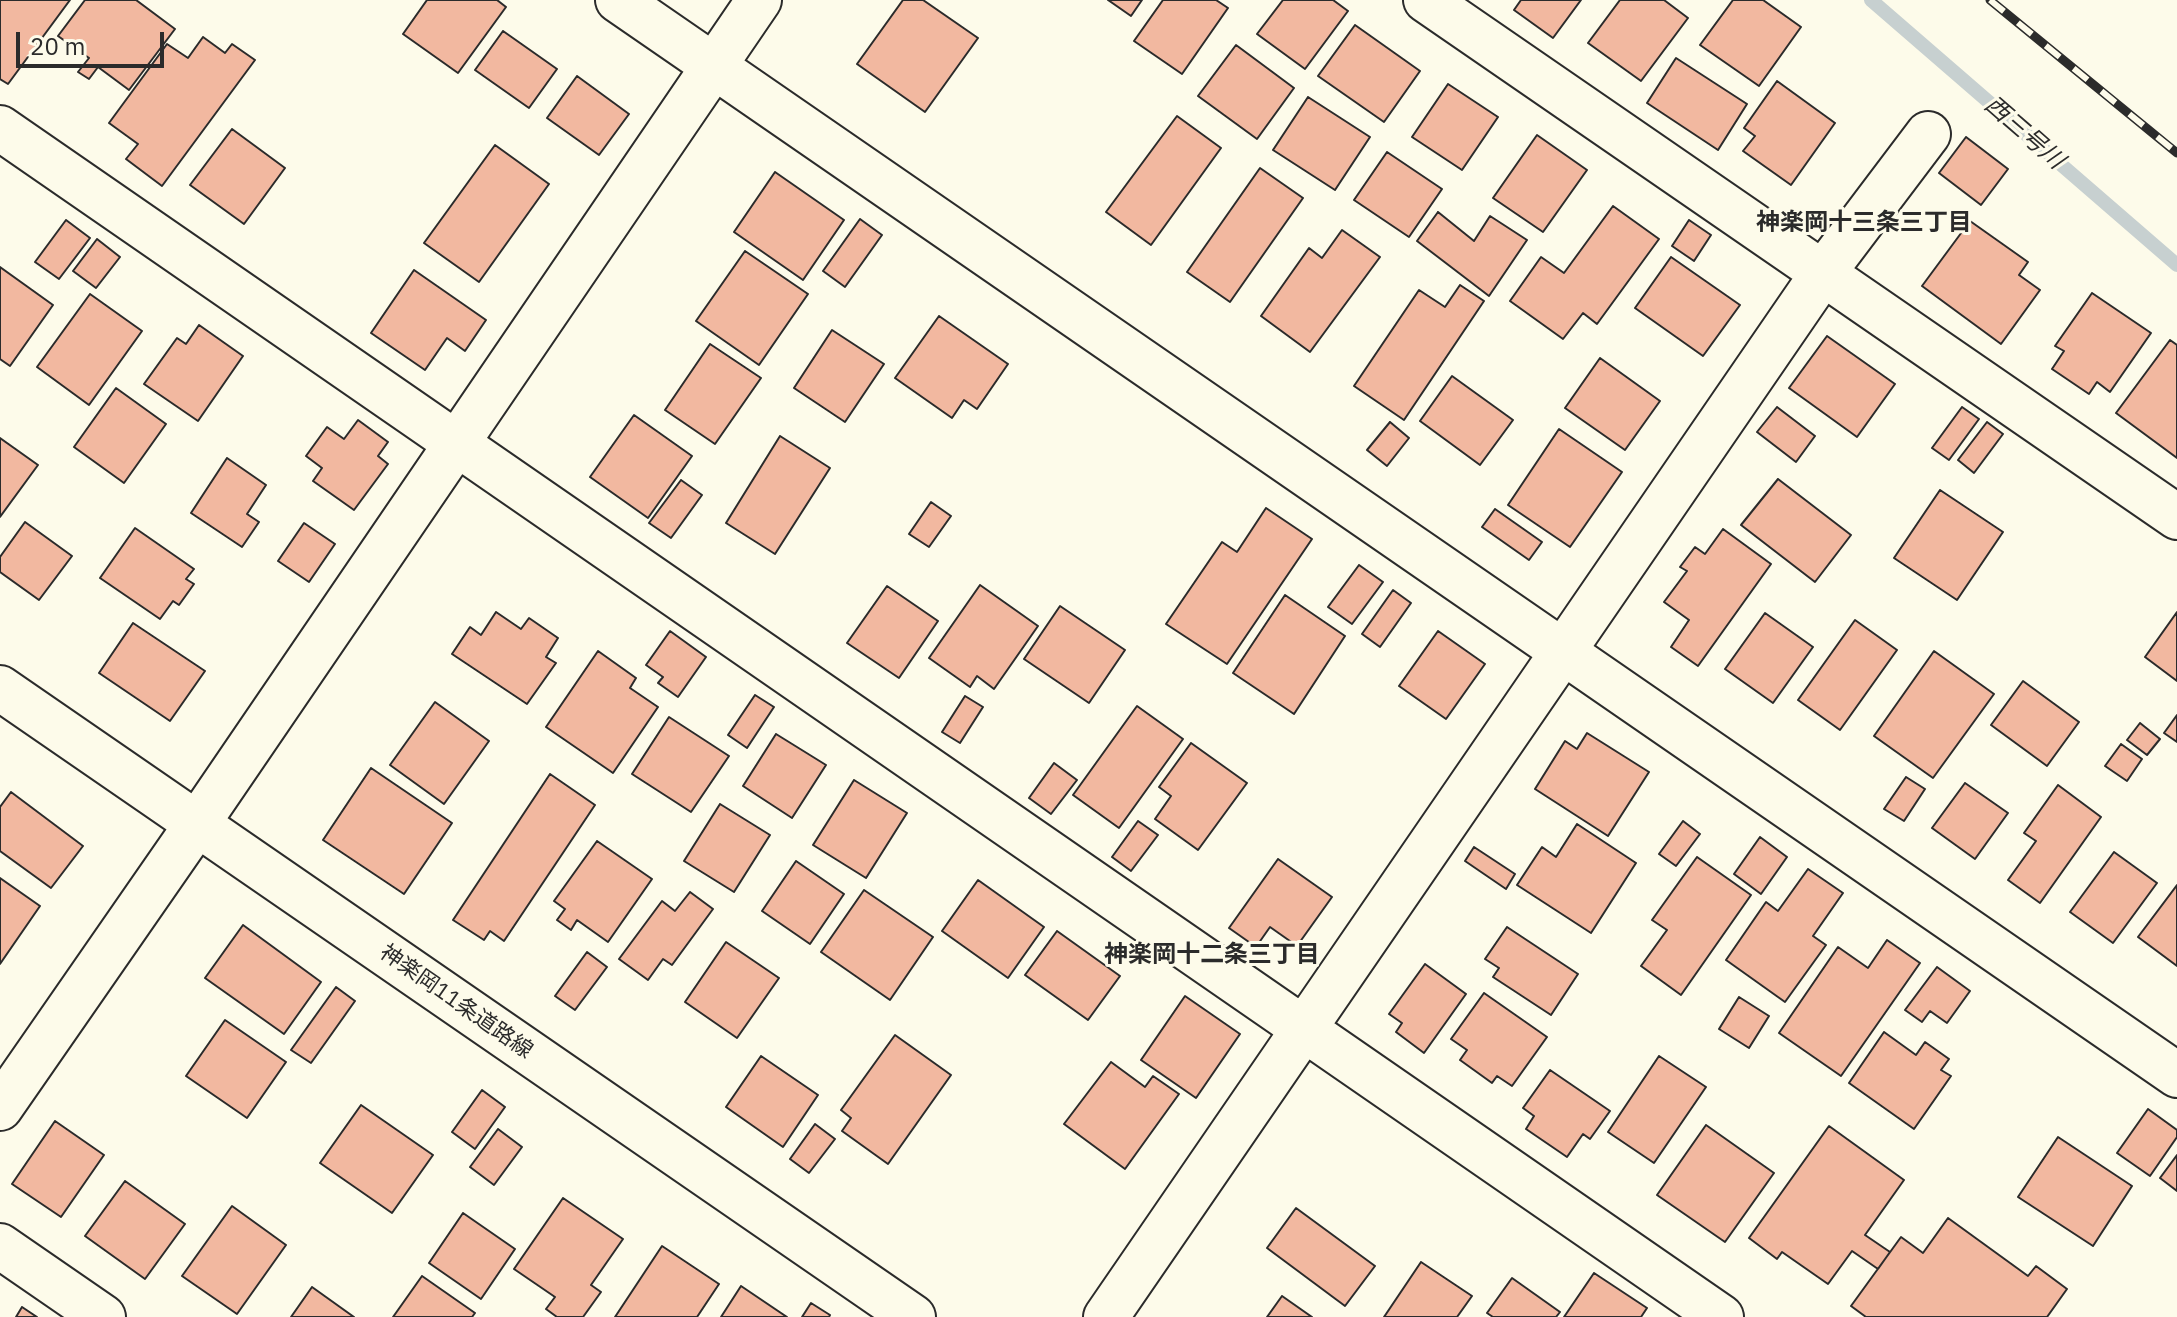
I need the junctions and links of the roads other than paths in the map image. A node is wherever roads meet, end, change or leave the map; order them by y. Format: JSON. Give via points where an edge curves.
{"nodes":[{"id":1,"x":618,"y":0,"type":"edge"},
{"id":2,"x":759,"y":0,"type":"edge"},
{"id":3,"x":1426,"y":0,"type":"edge"},
{"id":4,"x":713,"y":66,"type":"junction"},
{"id":5,"x":0,"y":128,"type":"edge"},
{"id":6,"x":1928,"y":134,"type":"dead end"},
{"id":7,"x":1823,"y":273,"type":"junction"},
{"id":8,"x":456,"y":445,"type":"junction"},
{"id":9,"x":2177,"y":517,"type":"edge"},
{"id":10,"x":1562,"y":653,"type":"junction"},
{"id":11,"x":0,"y":688,"type":"edge"},
{"id":12,"x":197,"y":824,"type":"junction"},
{"id":13,"x":1302,"y":1029,"type":"junction"},
{"id":14,"x":2177,"y":1075,"type":"edge"},
{"id":15,"x":0,"y":1108,"type":"edge"},
{"id":16,"x":0,"y":1246,"type":"edge"},
{"id":17,"x":103,"y":1317,"type":"edge"},
{"id":18,"x":913,"y":1317,"type":"edge"},
{"id":19,"x":1106,"y":1317,"type":"edge"},
{"id":20,"x":1721,"y":1317,"type":"edge"}],
"edges":[{"from":1,"to":4,"type":"street"},
{"from":2,"to":4,"type":"street"},
{"from":3,"to":7,"type":"street"},
{"from":4,"to":8,"type":"street"},
{"from":4,"to":10,"type":"street"},
{"from":5,"to":8,"type":"street"},
{"from":6,"to":7,"type":"street"},
{"from":7,"to":9,"type":"street"},
{"from":7,"to":10,"type":"street"},
{"from":8,"to":12,"type":"street"},
{"from":8,"to":13,"type":"street"},
{"from":10,"to":13,"type":"street"},
{"from":10,"to":14,"type":"street"},
{"from":11,"to":12,"type":"street","name":"神楽岡11条道路線"},
{"from":12,"to":15,"type":"street"},
{"from":12,"to":18,"type":"street","name":"神楽岡11条道路線"},
{"from":13,"to":19,"type":"street"},
{"from":13,"to":20,"type":"street"},
{"from":16,"to":17,"type":"street"}]}
